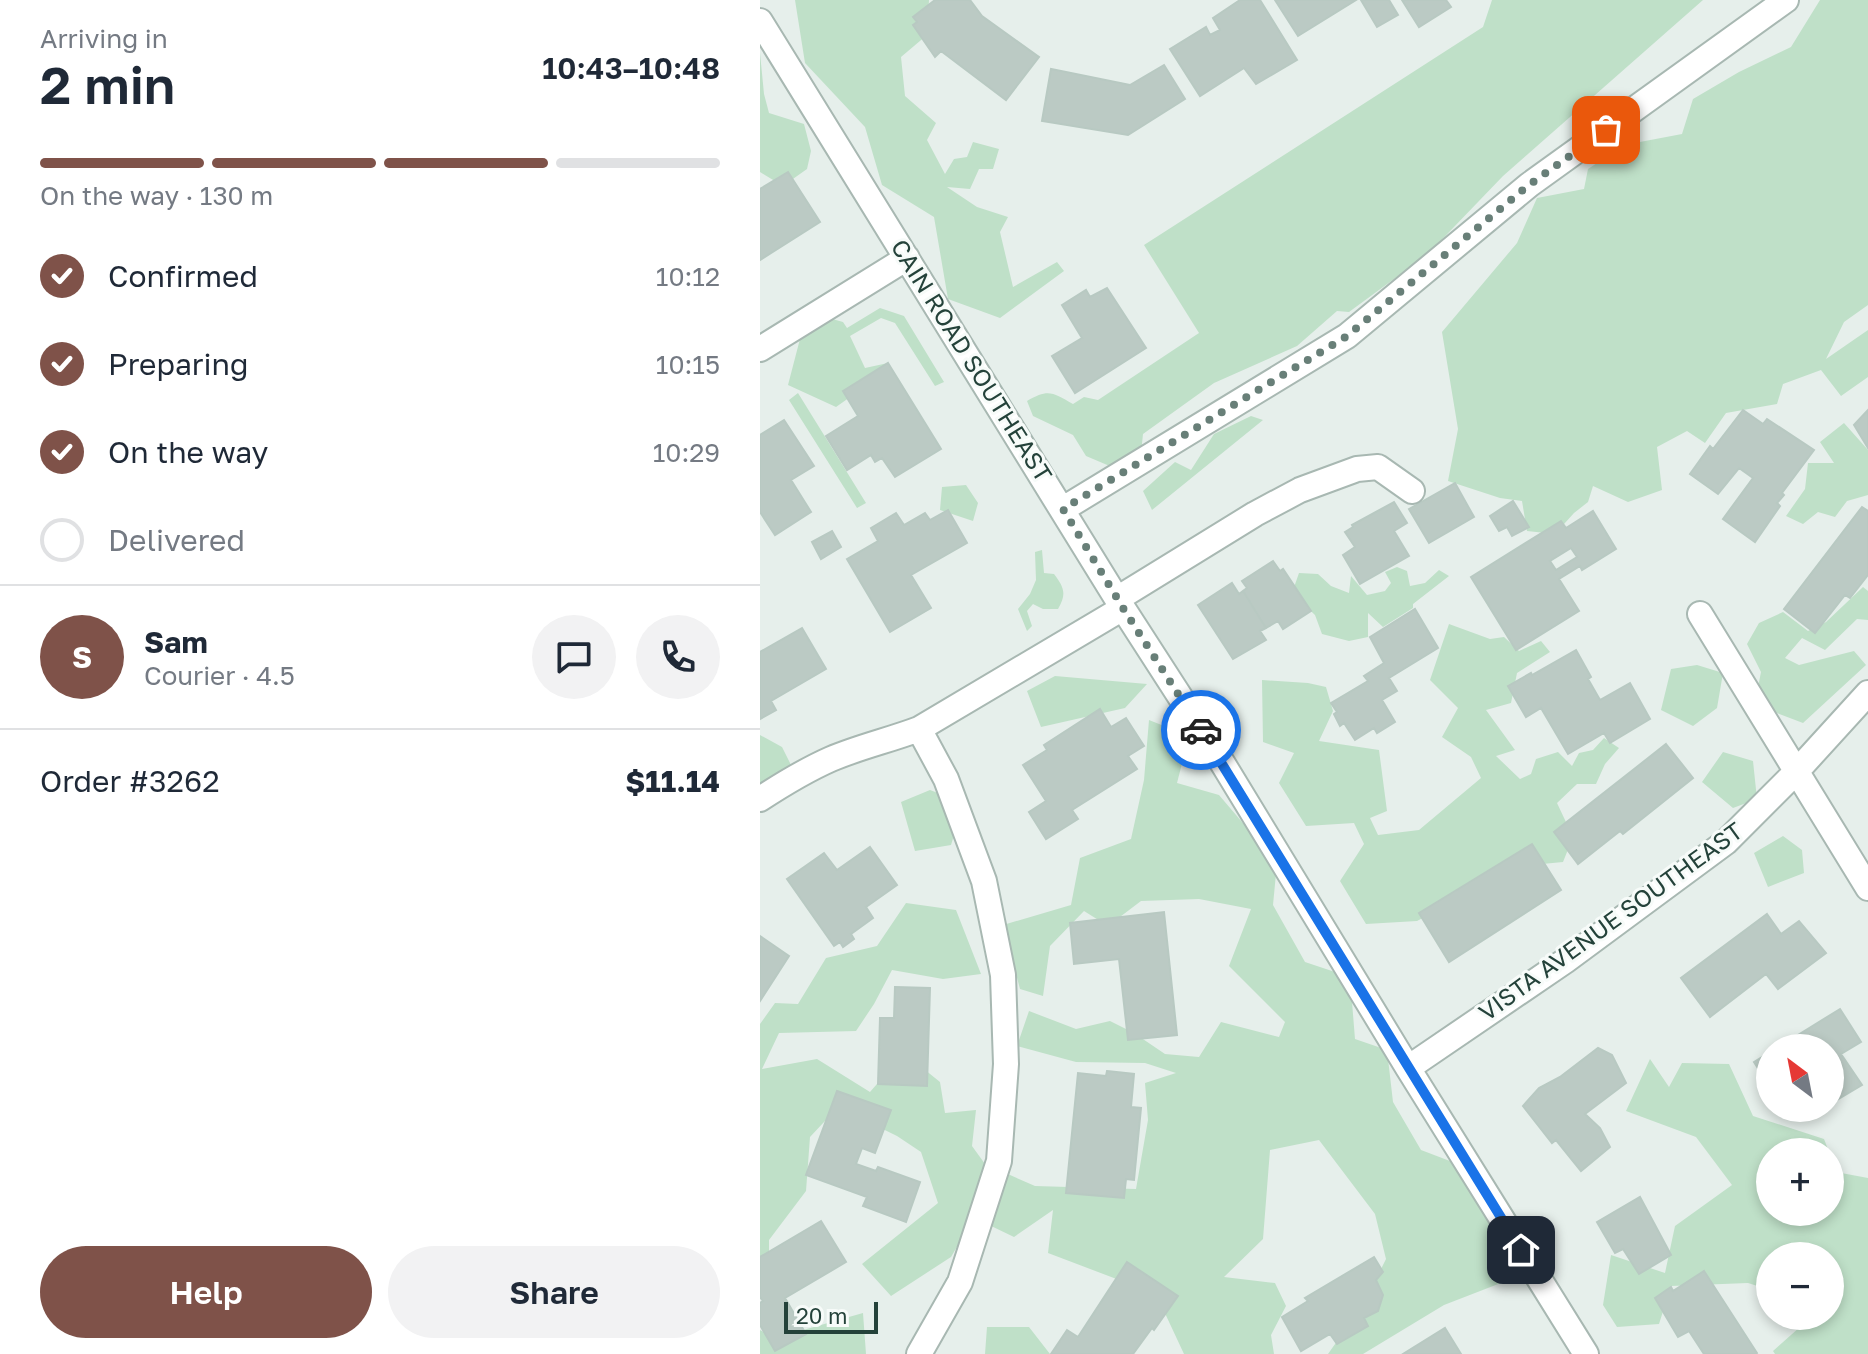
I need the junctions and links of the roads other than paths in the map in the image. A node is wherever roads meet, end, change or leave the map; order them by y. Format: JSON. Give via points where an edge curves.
{"nodes":[{"id":1,"x":1786,"y":0,"type":"edge"},
{"id":2,"x":760,"y":21,"type":"edge"},
{"id":3,"x":907,"y":258,"type":"junction"},
{"id":4,"x":760,"y":349,"type":"edge"},
{"id":5,"x":1412,"y":491,"type":"dead end"},
{"id":6,"x":1063,"y":509,"type":"junction"},
{"id":7,"x":1120,"y":603,"type":"junction"},
{"id":8,"x":1700,"y":614,"type":"dead end"},
{"id":9,"x":1868,"y":693,"type":"edge"},
{"id":10,"x":919,"y":729,"type":"junction"},
{"id":11,"x":1796,"y":772,"type":"junction"},
{"id":12,"x":760,"y":799,"type":"edge"},
{"id":13,"x":1868,"y":888,"type":"edge"},
{"id":14,"x":1408,"y":1068,"type":"junction"},
{"id":15,"x":919,"y":1354,"type":"edge"},
{"id":16,"x":1586,"y":1354,"type":"edge"}],
"edges":[{"from":1,"to":6,"type":"street","via":[[1529,185],[1347,336]]},
{"from":2,"to":3,"type":"street","name":"CAIN ROAD SOUTHEAST"},
{"from":3,"to":4,"type":"street"},
{"from":3,"to":6,"type":"street","name":"CAIN ROAD SOUTHEAST"},
{"from":5,"to":7,"type":"street","via":[[1378,467],[1357,469],[1300,490]]},
{"from":6,"to":7,"type":"street","name":"CAIN ROAD SOUTHEAST"},
{"from":7,"to":10,"type":"street"},
{"from":7,"to":14,"type":"street","name":"CAIN ROAD SOUTHEAST"},
{"from":8,"to":11,"type":"street"},
{"from":9,"to":11,"type":"street","name":"VISTA AVENUE SOUTHEAST"},
{"from":10,"to":12,"type":"street","via":[[832,758]]},
{"from":10,"to":15,"type":"street","via":[[946,779],[984,881],[1003,975],[1006,1064],[999,1161],[960,1282]]},
{"from":11,"to":13,"type":"street"},
{"from":11,"to":14,"type":"street","name":"VISTA AVENUE SOUTHEAST","via":[[1726,842]]},
{"from":14,"to":16,"type":"street","name":"CAIN ROAD SOUTHEAST"}]}
